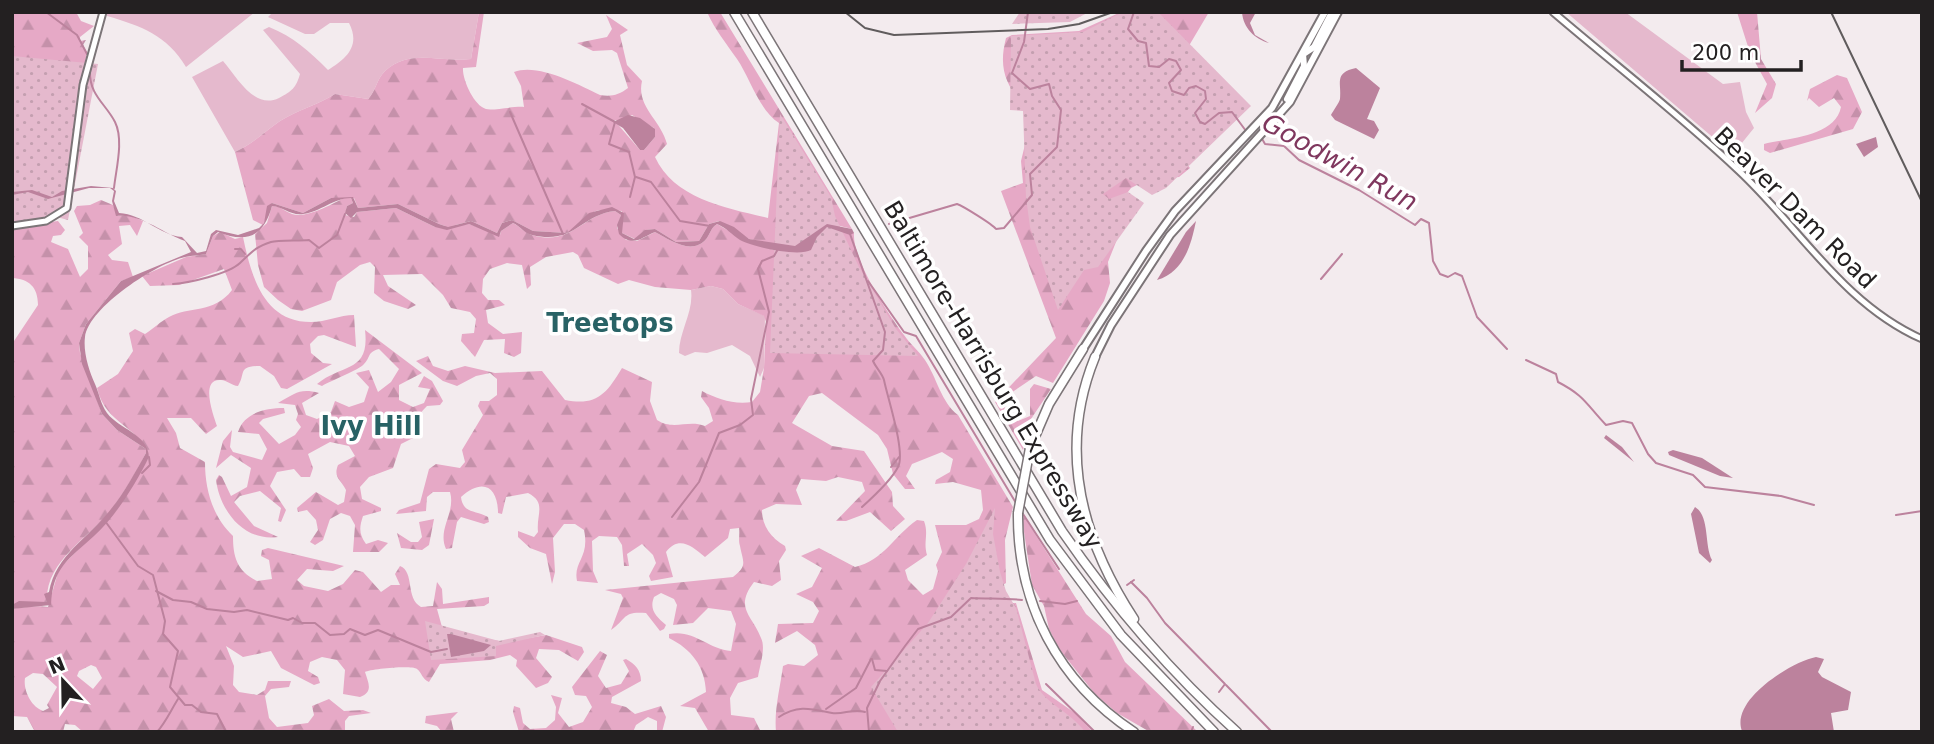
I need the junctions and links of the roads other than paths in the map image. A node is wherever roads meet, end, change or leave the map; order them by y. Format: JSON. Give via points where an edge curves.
{"nodes":[{"id":1,"x":103,"y":12,"type":"edge"},
{"id":2,"x":734,"y":12,"type":"edge"},
{"id":3,"x":752,"y":12,"type":"edge"},
{"id":4,"x":1325,"y":12,"type":"edge"},
{"id":5,"x":1332,"y":12,"type":"edge"},
{"id":6,"x":1338,"y":12,"type":"edge"},
{"id":7,"x":1553,"y":12,"type":"edge"},
{"id":8,"x":1303,"y":54,"type":"junction"},
{"id":9,"x":1272,"y":124,"type":"junction"},
{"id":10,"x":12,"y":226,"type":"edge"},
{"id":11,"x":1922,"y":339,"type":"edge"},
{"id":12,"x":1083,"y":349,"type":"joint"},
{"id":13,"x":1095,"y":357,"type":"joint"},
{"id":14,"x":1153,"y":648,"type":"junction"},
{"id":15,"x":1134,"y":732,"type":"edge"},
{"id":16,"x":1214,"y":732,"type":"edge"},
{"id":17,"x":1237,"y":732,"type":"edge"}],
"edges":[{"from":1,"to":10,"type":"main road","via":[[83,85],[67,208],[56,217]]},
{"from":2,"to":16,"type":"highway","name":"Baltimore-Harrisburg Expressway","via":[[1050,540],[1121,635]]},
{"from":3,"to":14,"type":"highway","name":"Baltimore-Harrisburg Expressway","via":[[1046,505],[1097,580]]},
{"from":4,"to":8,"type":"main road"},
{"from":5,"to":8,"type":"main road","via":[[1314,47]]},
{"from":6,"to":9,"type":"main road","via":[[1290,102]]},
{"from":7,"to":11,"type":"main road","name":"Beaver Dam Road","via":[[1742,173],[1860,299],[1886,320]]},
{"from":8,"to":9,"type":"main road","via":[[1304,66]]},
{"from":8,"to":12,"type":"main road","via":[[1281,96],[1162,229]]},
{"from":9,"to":13,"type":"main road","via":[[1170,235]]},
{"from":12,"to":15,"type":"highway","bridge":true,"via":[[1049,404],[1030,448],[1018,513],[1026,585],[1049,643],[1089,696]]},
{"from":13,"to":14,"type":"highway","via":[[1078,417],[1079,496],[1101,563]]},
{"from":14,"to":17,"type":"highway","name":"Baltimore-Harrisburg Expressway"}]}
